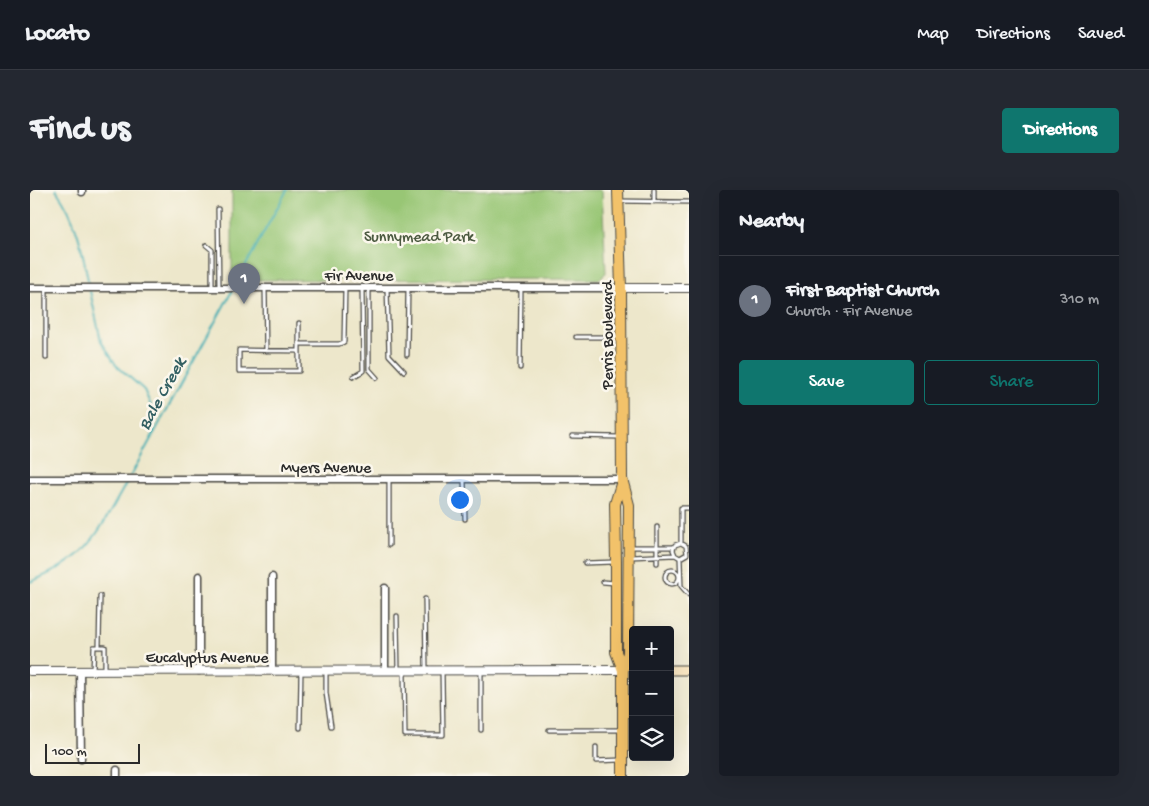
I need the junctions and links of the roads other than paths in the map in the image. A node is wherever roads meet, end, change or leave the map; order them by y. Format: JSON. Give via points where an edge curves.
{"nodes":[{"id":1,"x":618,"y":190,"type":"edge"},
{"id":2,"x":654,"y":190,"type":"edge"},
{"id":3,"x":618,"y":201,"type":"junction"},
{"id":4,"x":654,"y":202,"type":"junction"},
{"id":5,"x":689,"y":202,"type":"edge"},
{"id":6,"x":218,"y":209,"type":"dead end"},
{"id":7,"x":206,"y":245,"type":"dead end"},
{"id":8,"x":30,"y":288,"type":"edge"},
{"id":9,"x":46,"y":288,"type":"junction"},
{"id":10,"x":215,"y":288,"type":"junction"},
{"id":11,"x":265,"y":288,"type":"junction"},
{"id":12,"x":345,"y":288,"type":"junction"},
{"id":13,"x":362,"y":288,"type":"junction"},
{"id":14,"x":370,"y":288,"type":"junction"},
{"id":15,"x":387,"y":288,"type":"junction"},
{"id":16,"x":408,"y":288,"type":"junction"},
{"id":17,"x":521,"y":288,"type":"junction"},
{"id":18,"x":621,"y":288,"type":"junction"},
{"id":19,"x":689,"y":288,"type":"edge"},
{"id":20,"x":299,"y":323,"type":"dead end"},
{"id":21,"x":576,"y":337,"type":"dead end"},
{"id":22,"x":621,"y":338,"type":"junction"},
{"id":23,"x":299,"y":344,"type":"junction"},
{"id":24,"x":266,"y":351,"type":"junction"},
{"id":25,"x":299,"y":351,"type":"junction"},
{"id":26,"x":407,"y":355,"type":"dead end"},
{"id":27,"x":46,"y":358,"type":"dead end"},
{"id":28,"x":520,"y":368,"type":"dead end"},
{"id":29,"x":404,"y":371,"type":"dead end"},
{"id":30,"x":353,"y":377,"type":"dead end"},
{"id":31,"x":377,"y":378,"type":"dead end"},
{"id":32,"x":572,"y":436,"type":"dead end"},
{"id":33,"x":622,"y":437,"type":"junction"},
{"id":34,"x":30,"y":479,"type":"edge"},
{"id":35,"x":622,"y":479,"type":"junction"},
{"id":36,"x":389,"y":480,"type":"junction"},
{"id":37,"x":464,"y":480,"type":"junction"},
{"id":38,"x":689,"y":508,"type":"edge"},
{"id":39,"x":465,"y":520,"type":"dead end"},
{"id":40,"x":657,"y":527,"type":"dead end"},
{"id":41,"x":681,"y":543,"type":"junction"},
{"id":42,"x":389,"y":545,"type":"dead end"},
{"id":43,"x":657,"y":547,"type":"junction"},
{"id":44,"x":674,"y":547,"type":"junction"},
{"id":45,"x":628,"y":552,"type":"junction"},
{"id":46,"x":656,"y":555,"type":"junction"},
{"id":47,"x":674,"y":555,"type":"junction"},
{"id":48,"x":680,"y":558,"type":"junction"},
{"id":49,"x":586,"y":562,"type":"dead end"},
{"id":50,"x":616,"y":562,"type":"junction"},
{"id":51,"x":656,"y":562,"type":"dead end"},
{"id":52,"x":199,"y":576,"type":"dead end"},
{"id":53,"x":272,"y":577,"type":"dead end"},
{"id":54,"x":679,"y":577,"type":"junction"},
{"id":55,"x":603,"y":582,"type":"dead end"},
{"id":56,"x":616,"y":583,"type":"junction"},
{"id":57,"x":385,"y":588,"type":"dead end"},
{"id":58,"x":689,"y":595,"type":"edge"},
{"id":59,"x":100,"y":596,"type":"dead end"},
{"id":60,"x":425,"y":599,"type":"dead end"},
{"id":61,"x":397,"y":616,"type":"dead end"},
{"id":62,"x":99,"y":647,"type":"junction"},
{"id":63,"x":301,"y":670,"type":"junction"},
{"id":64,"x":326,"y":670,"type":"junction"},
{"id":65,"x":385,"y":670,"type":"junction"},
{"id":66,"x":401,"y":670,"type":"junction"},
{"id":67,"x":426,"y":670,"type":"junction"},
{"id":68,"x":442,"y":670,"type":"junction"},
{"id":69,"x":481,"y":670,"type":"junction"},
{"id":70,"x":628,"y":670,"type":"edge"},
{"id":71,"x":674,"y":670,"type":"edge"},
{"id":72,"x":689,"y":670,"type":"edge"},
{"id":73,"x":30,"y":671,"type":"edge"},
{"id":74,"x":80,"y":671,"type":"junction"},
{"id":75,"x":93,"y":671,"type":"junction"},
{"id":76,"x":105,"y":671,"type":"junction"},
{"id":77,"x":199,"y":671,"type":"junction"},
{"id":78,"x":272,"y":671,"type":"junction"},
{"id":79,"x":330,"y":726,"type":"dead end"},
{"id":80,"x":300,"y":728,"type":"dead end"},
{"id":81,"x":481,"y":730,"type":"dead end"},
{"id":82,"x":549,"y":730,"type":"dead end"},
{"id":83,"x":623,"y":730,"type":"junction"},
{"id":84,"x":596,"y":747,"type":"dead end"},
{"id":85,"x":80,"y":759,"type":"dead end"},
{"id":86,"x":623,"y":760,"type":"junction"},
{"id":87,"x":623,"y":776,"type":"edge"}],
"edges":[{"from":1,"to":3,"type":"main road","name":"Perris Boulevard"},
{"from":2,"to":4,"type":"lane"},
{"from":3,"to":4,"type":"lane"},
{"from":3,"to":18,"type":"main road","name":"Perris Boulevard"},
{"from":4,"to":5,"type":"lane"},
{"from":6,"to":10,"type":"lane"},
{"from":7,"to":10,"type":"lane","via":[[212,250]]},
{"from":8,"to":9,"type":"street","name":"Fir Avenue"},
{"from":9,"to":10,"type":"street","name":"Fir Avenue"},
{"from":9,"to":27,"type":"lane"},
{"from":10,"to":11,"type":"street","name":"Fir Avenue"},
{"from":11,"to":12,"type":"street","name":"Fir Avenue"},
{"from":11,"to":24,"type":"lane"},
{"from":12,"to":13,"type":"street","name":"Fir Avenue"},
{"from":12,"to":23,"type":"lane","via":[[344,342]]},
{"from":13,"to":14,"type":"street","name":"Fir Avenue"},
{"from":13,"to":30,"type":"lane","via":[[363,371]]},
{"from":14,"to":15,"type":"street","name":"Fir Avenue"},
{"from":14,"to":31,"type":"lane","via":[[369,369]]},
{"from":15,"to":16,"type":"street","name":"Fir Avenue"},
{"from":15,"to":29,"type":"lane","via":[[389,355]]},
{"from":16,"to":17,"type":"street","name":"Fir Avenue"},
{"from":16,"to":26,"type":"lane"},
{"from":17,"to":18,"type":"street","name":"Fir Avenue"},
{"from":17,"to":28,"type":"lane"},
{"from":18,"to":19,"type":"street","name":"Fir Avenue"},
{"from":18,"to":22,"type":"main road","name":"Perris Boulevard"},
{"from":20,"to":23,"type":"lane"},
{"from":21,"to":22,"type":"lane"},
{"from":22,"to":33,"type":"main road","name":"Perris Boulevard"},
{"from":23,"to":25,"type":"lane"},
{"from":24,"to":25,"type":"lane"},
{"from":24,"to":25,"type":"lane","via":[[240,350],[239,371],[299,371]]},
{"from":32,"to":33,"type":"lane"},
{"from":33,"to":35,"type":"main road","name":"Perris Boulevard"},
{"from":34,"to":36,"type":"street","name":"Myers Avenue"},
{"from":35,"to":37,"type":"street","name":"Myers Avenue"},
{"from":35,"to":45,"type":"main road","name":"Perris Boulevard","via":[[628,505]]},
{"from":35,"to":50,"type":"main road","name":"Perris Boulevard","via":[[615,504]]},
{"from":36,"to":37,"type":"street","name":"Myers Avenue"},
{"from":36,"to":42,"type":"lane"},
{"from":37,"to":39,"type":"lane"},
{"from":38,"to":41,"type":"lane","via":[[680,508]]},
{"from":40,"to":43,"type":"lane"},
{"from":41,"to":44,"type":"lane"},
{"from":41,"to":48,"type":"lane","via":[[687,551]]},
{"from":43,"to":44,"type":"lane"},
{"from":43,"to":45,"type":"lane"},
{"from":43,"to":46,"type":"lane"},
{"from":44,"to":47,"type":"lane"},
{"from":45,"to":46,"type":"lane"},
{"from":45,"to":70,"type":"main road","name":"Perris Boulevard"},
{"from":46,"to":47,"type":"lane"},
{"from":46,"to":51,"type":"lane"},
{"from":47,"to":48,"type":"lane"},
{"from":48,"to":54,"type":"lane"},
{"from":49,"to":50,"type":"lane"},
{"from":50,"to":56,"type":"main road","name":"Perris Boulevard"},
{"from":52,"to":77,"type":"street"},
{"from":53,"to":78,"type":"street"},
{"from":54,"to":54,"type":"lane","via":[[672,570],[665,578],[673,584]]},
{"from":54,"to":58,"type":"lane","via":[[680,586]]},
{"from":55,"to":56,"type":"lane"},
{"from":56,"to":70,"type":"main road","name":"Perris Boulevard","via":[[616,652]]},
{"from":57,"to":65,"type":"street"},
{"from":59,"to":62,"type":"lane"},
{"from":60,"to":67,"type":"lane"},
{"from":61,"to":66,"type":"lane"},
{"from":62,"to":75,"type":"lane","via":[[94,647]]},
{"from":62,"to":76,"type":"lane","via":[[105,647]]},
{"from":63,"to":64,"type":"street","name":"Eucalyptus Avenue"},
{"from":63,"to":78,"type":"street","name":"Eucalyptus Avenue"},
{"from":63,"to":80,"type":"lane"},
{"from":64,"to":65,"type":"street","name":"Eucalyptus Avenue"},
{"from":64,"to":79,"type":"lane"},
{"from":65,"to":66,"type":"street","name":"Eucalyptus Avenue"},
{"from":66,"to":67,"type":"street","name":"Eucalyptus Avenue"},
{"from":66,"to":68,"type":"lane","via":[[405,735],[443,735]]},
{"from":67,"to":68,"type":"street","name":"Eucalyptus Avenue"},
{"from":68,"to":69,"type":"street","name":"Eucalyptus Avenue"},
{"from":69,"to":70,"type":"street","name":"Eucalyptus Avenue"},
{"from":69,"to":81,"type":"lane"},
{"from":70,"to":83,"type":"main road","name":"Perris Boulevard"},
{"from":71,"to":72,"type":"main road"},
{"from":73,"to":74,"type":"street","name":"Eucalyptus Avenue"},
{"from":74,"to":75,"type":"street","name":"Eucalyptus Avenue"},
{"from":74,"to":85,"type":"street"},
{"from":75,"to":76,"type":"street","name":"Eucalyptus Avenue"},
{"from":76,"to":77,"type":"street","name":"Eucalyptus Avenue"},
{"from":77,"to":78,"type":"street","name":"Eucalyptus Avenue"},
{"from":82,"to":83,"type":"lane"},
{"from":83,"to":86,"type":"main road","name":"Perris Boulevard"},
{"from":84,"to":86,"type":"lane","via":[[596,761]]},
{"from":86,"to":87,"type":"main road","name":"Perris Boulevard"}]}
